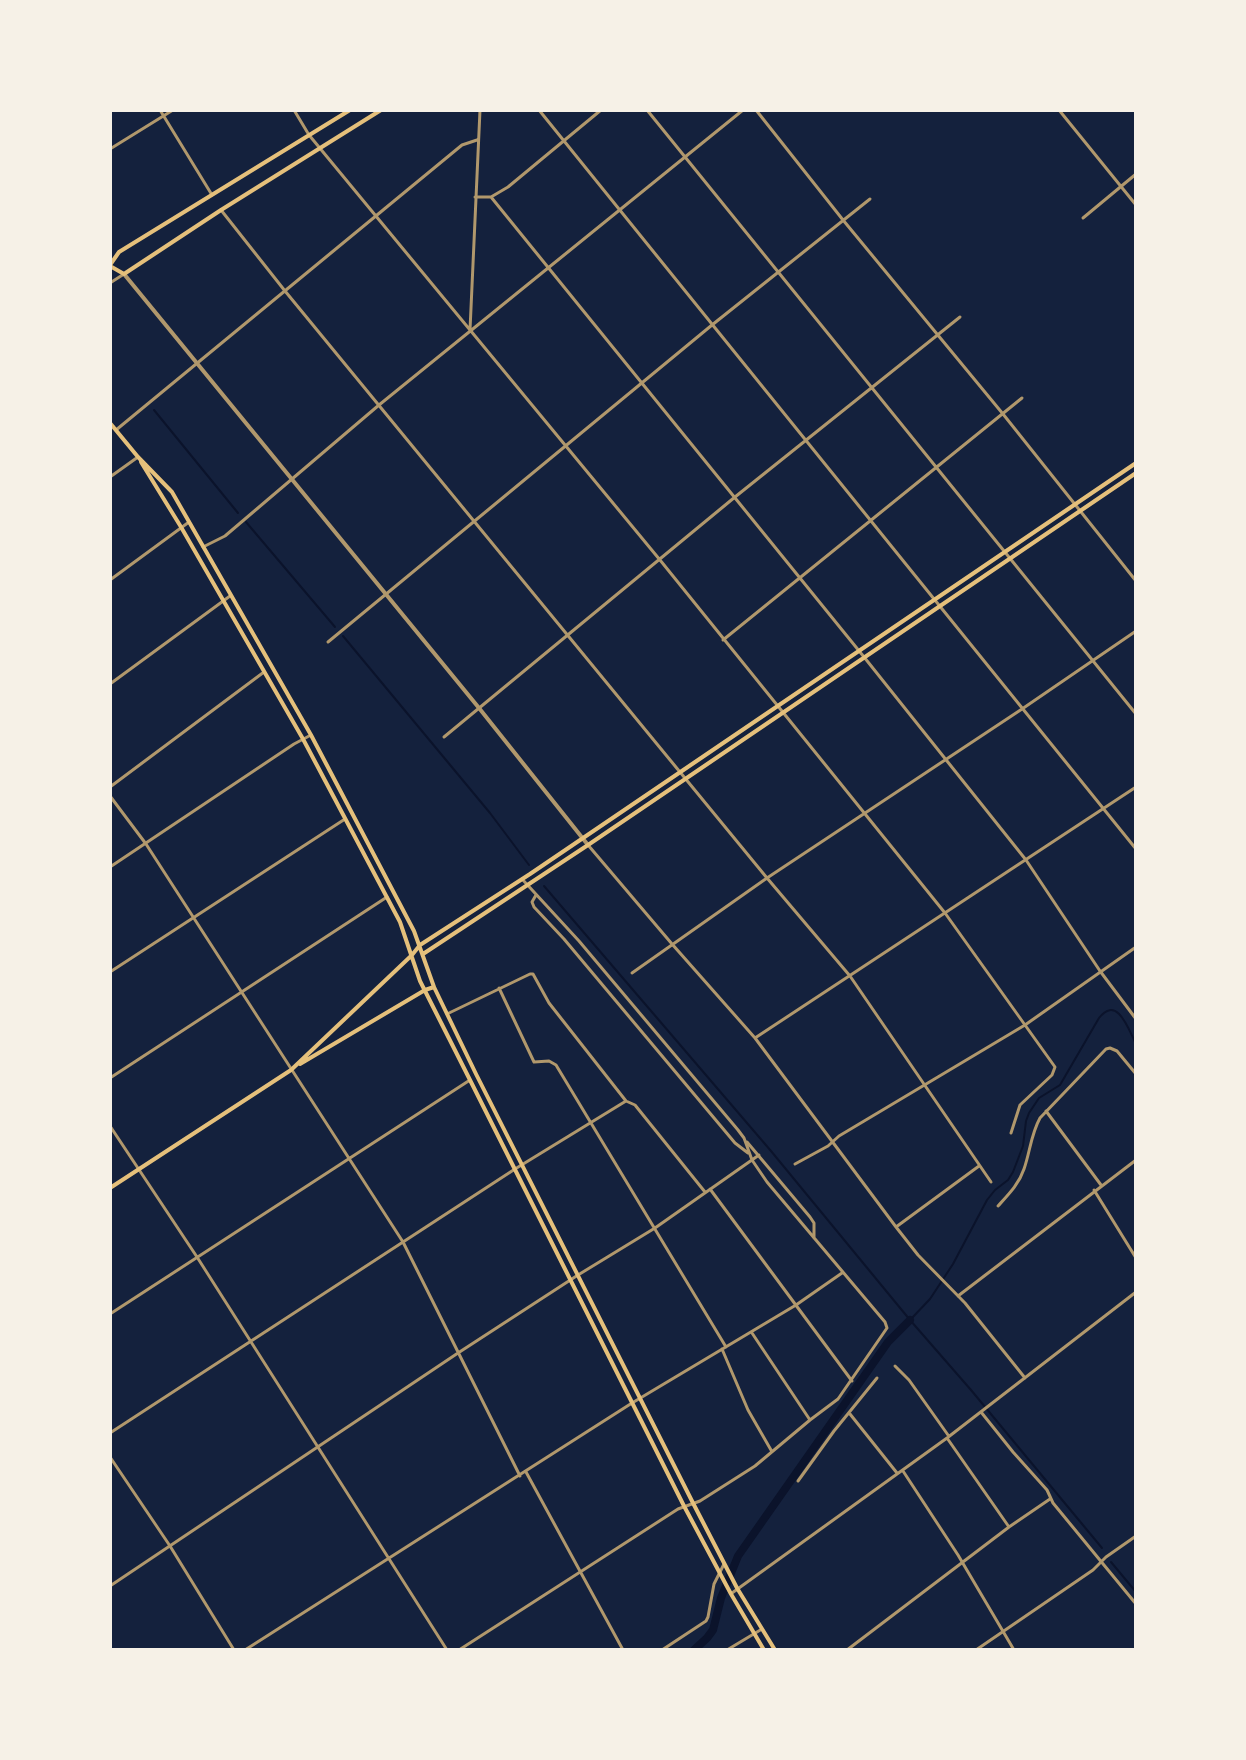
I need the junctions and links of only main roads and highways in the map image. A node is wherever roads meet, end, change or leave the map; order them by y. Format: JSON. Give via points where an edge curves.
{"nodes":[{"id":1,"x":350,"y":110,"type":"edge"},
{"id":2,"x":381,"y":110,"type":"edge"},
{"id":3,"x":110,"y":265,"type":"edge"},
{"id":4,"x":110,"y":423,"type":"edge"},
{"id":5,"x":138,"y":457,"type":"junction"},
{"id":6,"x":1136,"y":463,"type":"edge"},
{"id":7,"x":1136,"y":473,"type":"edge"},
{"id":8,"x":1114,"y":478,"type":"junction"},
{"id":9,"x":1119,"y":484,"type":"junction"},
{"id":10,"x":420,"y":945,"type":"junction"},
{"id":11,"x":423,"y":953,"type":"junction"},
{"id":12,"x":412,"y":955,"type":"junction"},
{"id":13,"x":434,"y":987,"type":"junction"},
{"id":14,"x":425,"y":990,"type":"junction"},
{"id":15,"x":291,"y":1070,"type":"junction"},
{"id":16,"x":110,"y":1188,"type":"edge"},
{"id":17,"x":764,"y":1650,"type":"edge"},
{"id":18,"x":775,"y":1650,"type":"edge"}],
"edges":[{"from":1,"to":3,"type":"main road","via":[[119,252]]},
{"from":2,"to":3,"type":"main road","via":[[124,274]]},
{"from":4,"to":5,"type":"main road"},
{"from":5,"to":10,"type":"main road","via":[[172,492],[311,735]]},
{"from":5,"to":12,"type":"main road","via":[[303,739],[400,922]]},
{"from":6,"to":8,"type":"main road"},
{"from":7,"to":9,"type":"main road"},
{"from":8,"to":9,"type":"main road"},
{"from":8,"to":10,"type":"main road"},
{"from":9,"to":11,"type":"main road"},
{"from":10,"to":11,"type":"main road"},
{"from":10,"to":12,"type":"main road"},
{"from":11,"to":12,"type":"main road"},
{"from":11,"to":13,"type":"main road"},
{"from":12,"to":14,"type":"main road"},
{"from":12,"to":15,"type":"main road"},
{"from":13,"to":14,"type":"main road"},
{"from":13,"to":18,"type":"main road","via":[[724,1564]]},
{"from":14,"to":15,"type":"main road"},
{"from":14,"to":17,"type":"main road","via":[[684,1506]]},
{"from":15,"to":16,"type":"main road"}]}
